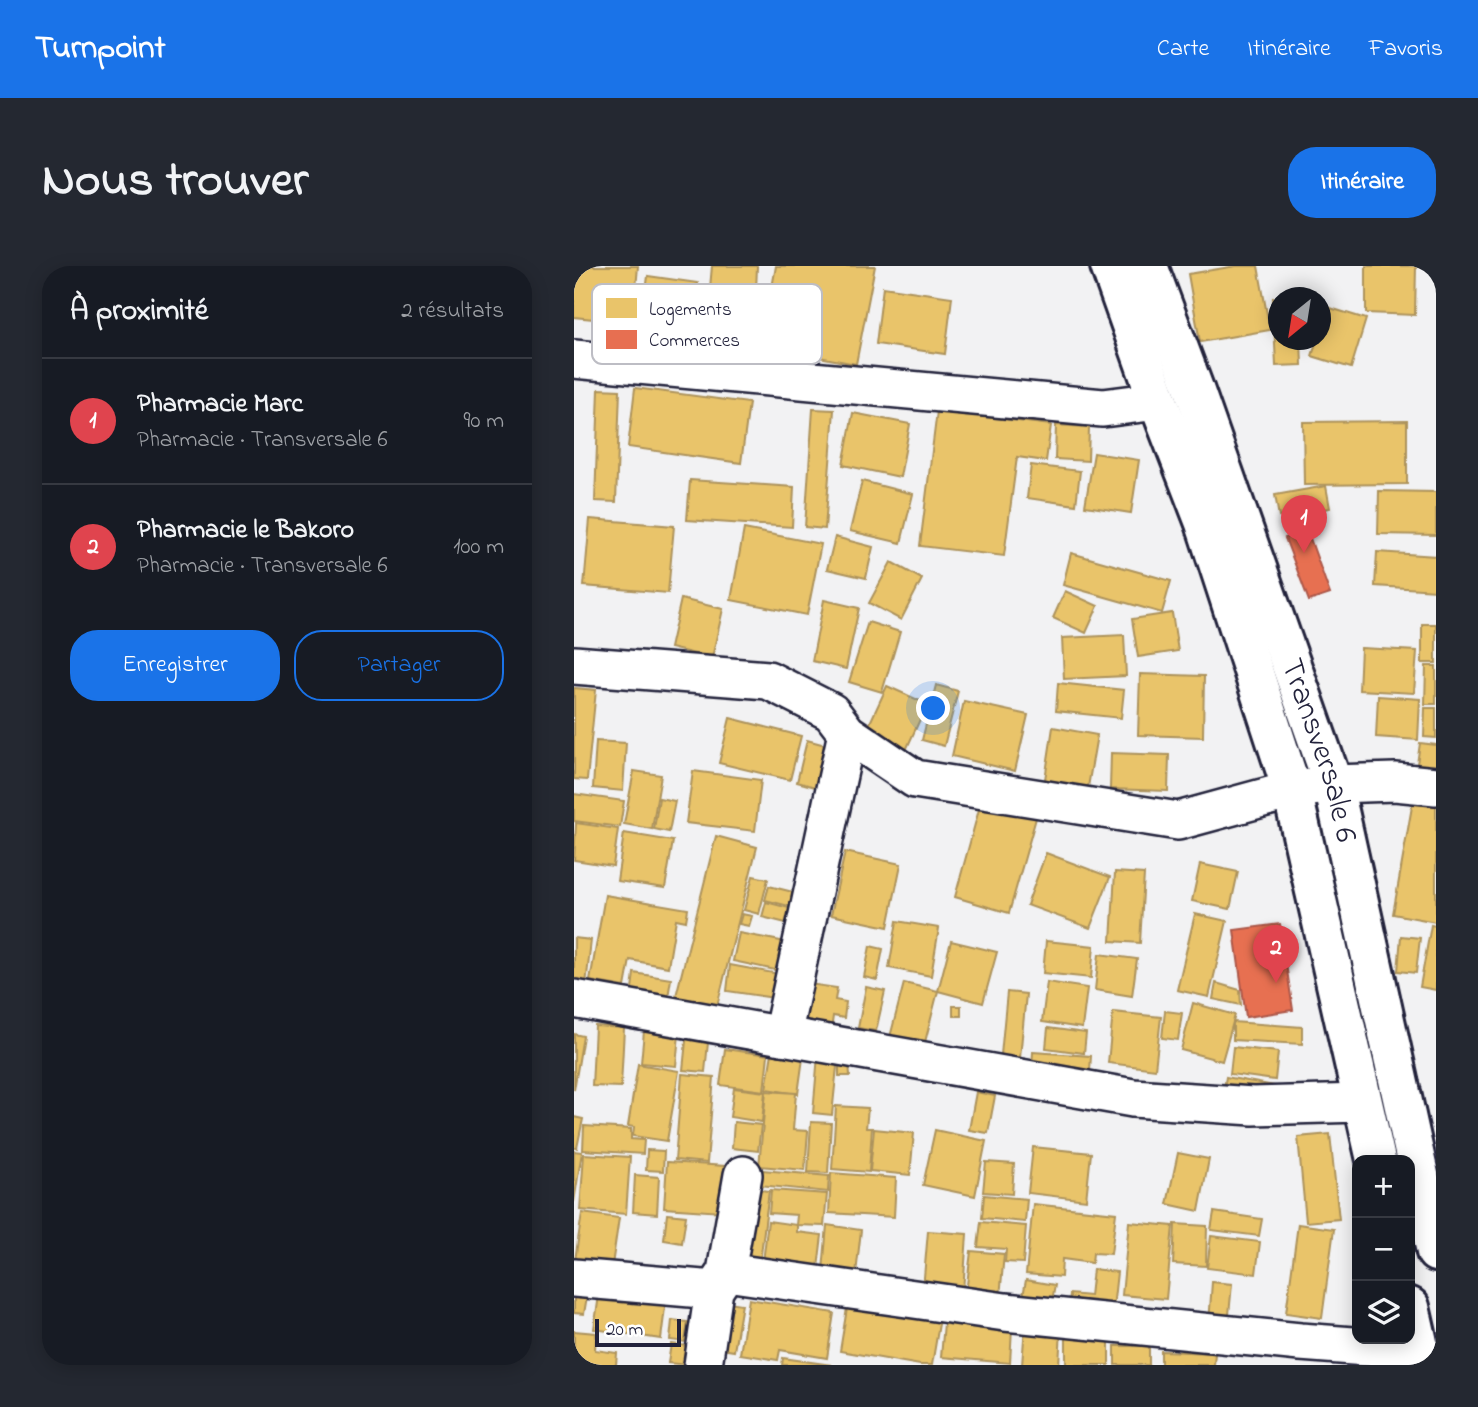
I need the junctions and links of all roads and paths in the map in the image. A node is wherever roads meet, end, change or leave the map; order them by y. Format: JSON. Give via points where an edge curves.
{"nodes":[{"id":1,"x":1110,"y":266,"type":"edge"},
{"id":2,"x":1148,"y":266,"type":"edge"},
{"id":3,"x":574,"y":359,"type":"edge"},
{"id":4,"x":592,"y":361,"type":"edge"},
{"id":5,"x":628,"y":364,"type":"edge"},
{"id":6,"x":1158,"y":401,"type":"junction"},
{"id":7,"x":574,"y":665,"type":"edge"},
{"id":8,"x":847,"y":733,"type":"junction"},
{"id":9,"x":1333,"y":783,"type":"junction"},
{"id":10,"x":1436,"y":786,"type":"edge"},
{"id":11,"x":1292,"y":790,"type":"junction"},
{"id":12,"x":574,"y":999,"type":"edge"},
{"id":13,"x":782,"y":1036,"type":"junction"},
{"id":14,"x":1362,"y":1103,"type":"junction"},
{"id":15,"x":1375,"y":1155,"type":"edge"},
{"id":16,"x":743,"y":1175,"type":"dead end"},
{"id":17,"x":1436,"y":1252,"type":"edge"},
{"id":18,"x":574,"y":1278,"type":"edge"},
{"id":19,"x":720,"y":1281,"type":"junction"},
{"id":20,"x":1415,"y":1330,"type":"edge"},
{"id":21,"x":1421,"y":1358,"type":"edge"},
{"id":22,"x":703,"y":1365,"type":"edge"}],
"edges":[{"from":1,"to":6,"type":"main road","name":"Transversale 6"},
{"from":2,"to":9,"type":"main road","name":"Transversale 6"},
{"from":3,"to":4,"type":"street"},
{"from":5,"to":6,"type":"street","via":[[1102,408]]},
{"from":6,"to":11,"type":"main road","name":"Transversale 6","via":[[1205,523]]},
{"from":7,"to":8,"type":"street","via":[[768,680],[831,712]]},
{"from":8,"to":11,"type":"street","via":[[915,779],[1178,821]]},
{"from":8,"to":13,"type":"street"},
{"from":9,"to":10,"type":"street"},
{"from":9,"to":11,"type":"street"},
{"from":9,"to":17,"type":"main road","name":"Transversale 6"},
{"from":11,"to":14,"type":"main road","name":"Transversale 6"},
{"from":12,"to":13,"type":"street"},
{"from":13,"to":14,"type":"street","via":[[1133,1098],[1253,1106]]},
{"from":14,"to":15,"type":"main road","name":"Transversale 6"},
{"from":16,"to":19,"type":"street"},
{"from":18,"to":19,"type":"street"},
{"from":19,"to":21,"type":"street"},
{"from":19,"to":22,"type":"street"},
{"from":20,"to":21,"type":"main road"}]}
